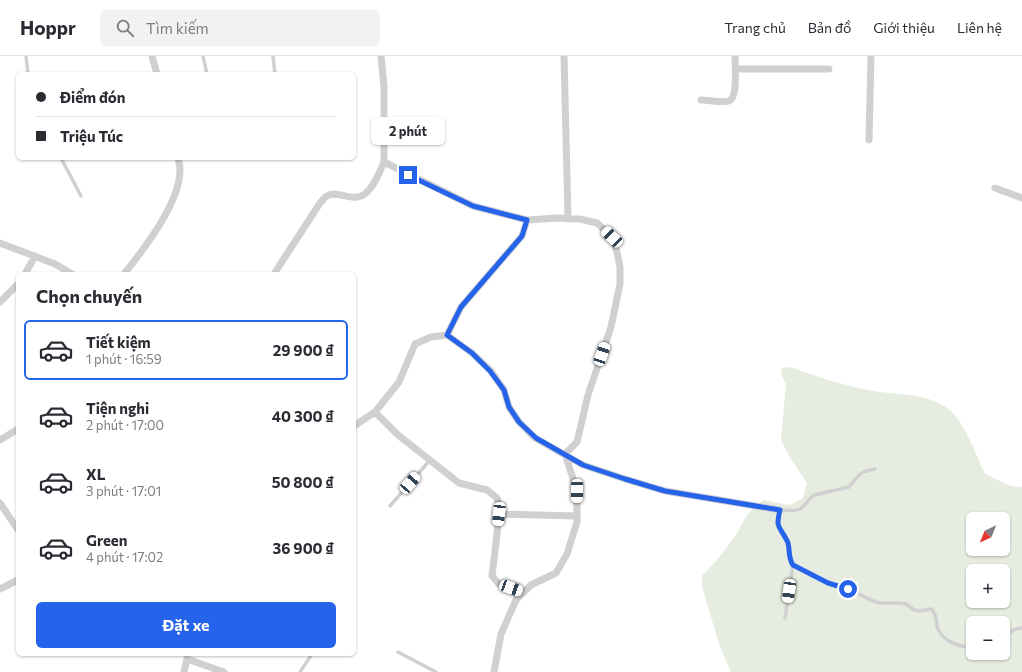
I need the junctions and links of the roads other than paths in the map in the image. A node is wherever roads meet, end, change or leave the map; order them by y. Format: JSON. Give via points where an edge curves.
{"nodes":[{"id":1,"x":26,"y":56,"type":"edge"},
{"id":2,"x":152,"y":56,"type":"edge"},
{"id":3,"x":203,"y":56,"type":"edge"},
{"id":4,"x":273,"y":56,"type":"edge"},
{"id":5,"x":381,"y":56,"type":"edge"},
{"id":6,"x":564,"y":56,"type":"edge"},
{"id":7,"x":735,"y":56,"type":"edge"},
{"id":8,"x":871,"y":56,"type":"edge"},
{"id":9,"x":735,"y":69,"type":"junction"},
{"id":10,"x":829,"y":69,"type":"dead end"},
{"id":11,"x":28,"y":72,"type":"edge"},
{"id":12,"x":156,"y":72,"type":"edge"},
{"id":13,"x":207,"y":72,"type":"edge"},
{"id":14,"x":275,"y":72,"type":"edge"},
{"id":15,"x":701,"y":100,"type":"dead end"},
{"id":16,"x":869,"y":140,"type":"dead end"},
{"id":17,"x":62,"y":160,"type":"edge"},
{"id":18,"x":178,"y":160,"type":"edge"},
{"id":19,"x":384,"y":162,"type":"junction"},
{"id":20,"x":995,"y":188,"type":"dead end"},
{"id":21,"x":81,"y":196,"type":"dead end"},
{"id":22,"x":1022,"y":198,"type":"edge"},
{"id":23,"x":568,"y":219,"type":"junction"},
{"id":24,"x":527,"y":220,"type":"junction"},
{"id":25,"x":0,"y":243,"type":"edge"},
{"id":26,"x":35,"y":256,"type":"junction"},
{"id":27,"x":26,"y":272,"type":"edge"},
{"id":28,"x":69,"y":272,"type":"edge"},
{"id":29,"x":126,"y":272,"type":"edge"},
{"id":30,"x":275,"y":272,"type":"edge"},
{"id":31,"x":16,"y":286,"type":"edge"},
{"id":32,"x":0,"y":302,"type":"edge"},
{"id":33,"x":447,"y":335,"type":"junction"},
{"id":34,"x":375,"y":412,"type":"junction"},
{"id":35,"x":356,"y":425,"type":"edge"},
{"id":36,"x":16,"y":430,"type":"edge"},
{"id":37,"x":0,"y":440,"type":"edge"},
{"id":38,"x":565,"y":454,"type":"junction"},
{"id":39,"x":430,"y":460,"type":"junction"},
{"id":40,"x":875,"y":469,"type":"dead end"},
{"id":41,"x":0,"y":503,"type":"edge"},
{"id":42,"x":390,"y":506,"type":"dead end"},
{"id":43,"x":780,"y":510,"type":"junction"},
{"id":44,"x":499,"y":514,"type":"junction"},
{"id":45,"x":577,"y":516,"type":"junction"},
{"id":46,"x":16,"y":527,"type":"edge"},
{"id":47,"x":793,"y":565,"type":"junction"},
{"id":48,"x":16,"y":581,"type":"edge"},
{"id":49,"x":0,"y":589,"type":"edge"},
{"id":50,"x":523,"y":592,"type":"junction"},
{"id":51,"x":785,"y":618,"type":"dead end"},
{"id":52,"x":1022,"y":628,"type":"edge"},
{"id":53,"x":1010,"y":632,"type":"edge"},
{"id":54,"x":966,"y":647,"type":"edge"},
{"id":55,"x":398,"y":652,"type":"dead end"},
{"id":56,"x":187,"y":656,"type":"edge"},
{"id":57,"x":311,"y":656,"type":"edge"},
{"id":58,"x":184,"y":672,"type":"edge"},
{"id":59,"x":224,"y":672,"type":"edge"},
{"id":60,"x":300,"y":672,"type":"edge"},
{"id":61,"x":436,"y":672,"type":"edge"},
{"id":62,"x":494,"y":672,"type":"edge"}],
"edges":[{"from":1,"to":11,"type":"lane"},
{"from":2,"to":12,"type":"street"},
{"from":3,"to":13,"type":"lane"},
{"from":4,"to":14,"type":"lane"},
{"from":5,"to":19,"type":"street","via":[[384,86]]},
{"from":6,"to":23,"type":"street"},
{"from":7,"to":9,"type":"street"},
{"from":8,"to":16,"type":"street"},
{"from":9,"to":10,"type":"street"},
{"from":9,"to":15,"type":"street","via":[[735,92],[730,101]]},
{"from":17,"to":21,"type":"lane"},
{"from":18,"to":29,"type":"street","via":[[178,184],[167,213]]},
{"from":19,"to":24,"type":"street","via":[[473,206]]},
{"from":19,"to":30,"type":"street","via":[[373,185],[365,194],[351,198],[337,194],[328,195],[320,203]]},
{"from":20,"to":22,"type":"street"},
{"from":23,"to":24,"type":"street"},
{"from":23,"to":38,"type":"street","via":[[597,223],[612,237],[620,267],[620,284],[611,327],[588,395],[577,442]]},
{"from":24,"to":33,"type":"street","via":[[522,236],[461,307]]},
{"from":25,"to":26,"type":"street"},
{"from":26,"to":27,"type":"street"},
{"from":26,"to":28,"type":"street"},
{"from":31,"to":32,"type":"street"},
{"from":33,"to":34,"type":"street","via":[[431,337],[415,344],[399,382]]},
{"from":33,"to":38,"type":"street","via":[[472,353],[490,371],[504,390],[509,407],[519,422],[536,438]]},
{"from":34,"to":35,"type":"street"},
{"from":34,"to":39,"type":"street","via":[[398,435]]},
{"from":36,"to":37,"type":"street"},
{"from":38,"to":43,"type":"street","via":[[583,465],[665,491]]},
{"from":38,"to":45,"type":"street","via":[[577,491]]},
{"from":39,"to":42,"type":"lane"},
{"from":39,"to":44,"type":"street","via":[[459,483],[487,490],[497,498]]},
{"from":40,"to":43,"type":"lane","via":[[863,472],[849,487],[810,497],[801,508]]},
{"from":41,"to":46,"type":"street"},
{"from":43,"to":47,"type":"lane","via":[[779,527],[789,545]]},
{"from":44,"to":45,"type":"street"},
{"from":44,"to":50,"type":"street","via":[[492,576],[499,584]]},
{"from":45,"to":50,"type":"street","via":[[568,554],[556,573],[531,585]]},
{"from":47,"to":51,"type":"lane"},
{"from":47,"to":54,"type":"lane","via":[[828,583],[873,601],[906,604],[919,611],[931,609],[935,612],[940,633],[958,645]]},
{"from":48,"to":49,"type":"street"},
{"from":50,"to":62,"type":"street","via":[[516,600],[501,634]]},
{"from":52,"to":53,"type":"lane"},
{"from":55,"to":61,"type":"lane"},
{"from":56,"to":58,"type":"street"},
{"from":56,"to":59,"type":"street"},
{"from":57,"to":60,"type":"lane"}]}
